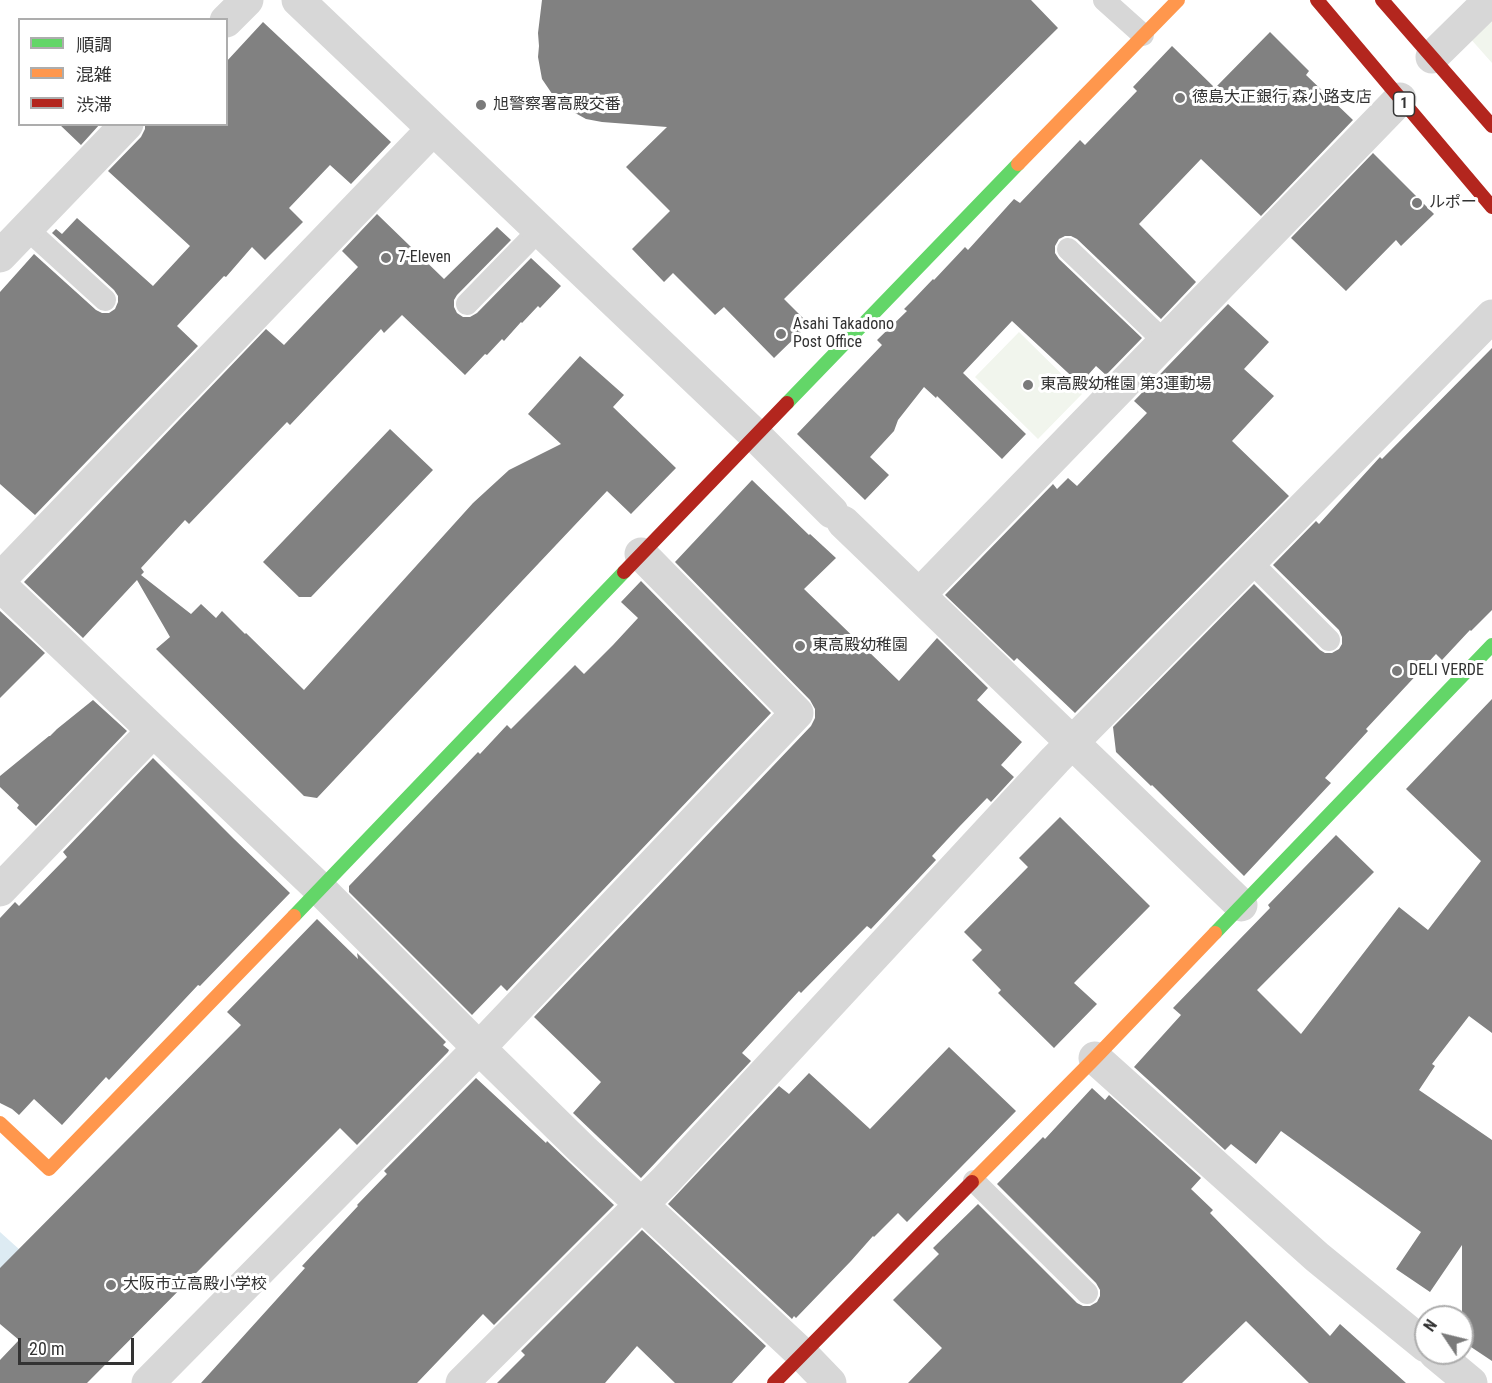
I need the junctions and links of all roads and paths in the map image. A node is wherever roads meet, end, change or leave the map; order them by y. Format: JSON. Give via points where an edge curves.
{"nodes":[{"id":1,"x":247,"y":0,"type":"edge"},
{"id":2,"x":298,"y":0,"type":"edge"},
{"id":3,"x":1104,"y":0,"type":"edge"},
{"id":4,"x":1178,"y":0,"type":"edge"},
{"id":5,"x":1317,"y":0,"type":"edge"},
{"id":6,"x":1382,"y":0,"type":"edge"},
{"id":7,"x":1490,"y":0,"type":"edge"},
{"id":8,"x":228,"y":19,"type":"edge"},
{"id":9,"x":1143,"y":35,"type":"junction"},
{"id":10,"x":1432,"y":57,"type":"junction"},
{"id":11,"x":1400,"y":99,"type":"junction"},
{"id":12,"x":125,"y":126,"type":"edge"},
{"id":13,"x":1492,"y":126,"type":"edge"},
{"id":14,"x":433,"y":129,"type":"junction"},
{"id":15,"x":1492,"y":207,"type":"edge"},
{"id":16,"x":26,"y":228,"type":"junction"},
{"id":17,"x":539,"y":230,"type":"junction"},
{"id":18,"x":1068,"y":249,"type":"dead end"},
{"id":19,"x":0,"y":256,"type":"edge"},
{"id":20,"x":105,"y":300,"type":"dead end"},
{"id":21,"x":467,"y":304,"type":"dead end"},
{"id":22,"x":1492,"y":316,"type":"edge"},
{"id":23,"x":1164,"y":341,"type":"junction"},
{"id":24,"x":755,"y":435,"type":"junction"},
{"id":25,"x":641,"y":554,"type":"junction"},
{"id":26,"x":1251,"y":562,"type":"junction"},
{"id":27,"x":0,"y":579,"type":"edge"},
{"id":28,"x":0,"y":585,"type":"edge"},
{"id":29,"x":919,"y":595,"type":"junction"},
{"id":30,"x":1329,"y":640,"type":"dead end"},
{"id":31,"x":1492,"y":645,"type":"edge"},
{"id":32,"x":153,"y":731,"type":"junction"},
{"id":33,"x":1073,"y":742,"type":"junction"},
{"id":34,"x":320,"y":889,"type":"junction"},
{"id":35,"x":0,"y":890,"type":"edge"},
{"id":36,"x":1241,"y":905,"type":"junction"},
{"id":37,"x":478,"y":1048,"type":"junction"},
{"id":38,"x":1095,"y":1058,"type":"junction"},
{"id":39,"x":0,"y":1123,"type":"edge"},
{"id":40,"x":974,"y":1181,"type":"junction"},
{"id":41,"x":642,"y":1204,"type":"junction"},
{"id":42,"x":1087,"y":1293,"type":"dead end"},
{"id":43,"x":1414,"y":1336,"type":"edge"},
{"id":44,"x":802,"y":1354,"type":"junction"},
{"id":45,"x":1449,"y":1365,"type":"edge"},
{"id":46,"x":148,"y":1383,"type":"edge"},
{"id":47,"x":462,"y":1383,"type":"edge"},
{"id":48,"x":774,"y":1383,"type":"edge"},
{"id":49,"x":830,"y":1383,"type":"edge"},
{"id":50,"x":1472,"y":1383,"type":"edge"}],
"edges":[{"from":1,"to":8,"type":"street"},
{"from":2,"to":14,"type":"street"},
{"from":3,"to":9,"type":"lane"},
{"from":4,"to":9,"type":"main road"},
{"from":5,"to":11,"type":"main road","number":"1"},
{"from":6,"to":10,"type":"main road"},
{"from":7,"to":10,"type":"street"},
{"from":9,"to":24,"type":"main road"},
{"from":10,"to":13,"type":"main road"},
{"from":11,"to":15,"type":"main road","number":"1"},
{"from":11,"to":23,"type":"street"},
{"from":12,"to":16,"type":"street"},
{"from":14,"to":17,"type":"street"},
{"from":14,"to":27,"type":"street"},
{"from":16,"to":19,"type":"street"},
{"from":16,"to":20,"type":"lane"},
{"from":17,"to":21,"type":"lane"},
{"from":17,"to":24,"type":"street"},
{"from":18,"to":23,"type":"lane"},
{"from":22,"to":26,"type":"street"},
{"from":23,"to":29,"type":"street"},
{"from":24,"to":25,"type":"main road"},
{"from":24,"to":29,"type":"street"},
{"from":25,"to":34,"type":"main road"},
{"from":25,"to":37,"type":"street","via":[[797,713]]},
{"from":26,"to":30,"type":"lane"},
{"from":26,"to":33,"type":"street"},
{"from":28,"to":32,"type":"street"},
{"from":29,"to":33,"type":"street"},
{"from":31,"to":36,"type":"main road"},
{"from":32,"to":34,"type":"street"},
{"from":32,"to":35,"type":"street"},
{"from":33,"to":36,"type":"street"},
{"from":33,"to":41,"type":"street"},
{"from":34,"to":37,"type":"street"},
{"from":34,"to":39,"type":"main road","via":[[49,1169]]},
{"from":36,"to":38,"type":"main road"},
{"from":37,"to":41,"type":"street"},
{"from":37,"to":46,"type":"street"},
{"from":38,"to":40,"type":"main road"},
{"from":38,"to":43,"type":"street","via":[[1317,1257]]},
{"from":40,"to":42,"type":"lane"},
{"from":40,"to":44,"type":"main road"},
{"from":41,"to":44,"type":"street"},
{"from":41,"to":47,"type":"street"},
{"from":44,"to":48,"type":"main road"},
{"from":44,"to":49,"type":"street"},
{"from":45,"to":50,"type":"street"}]}
